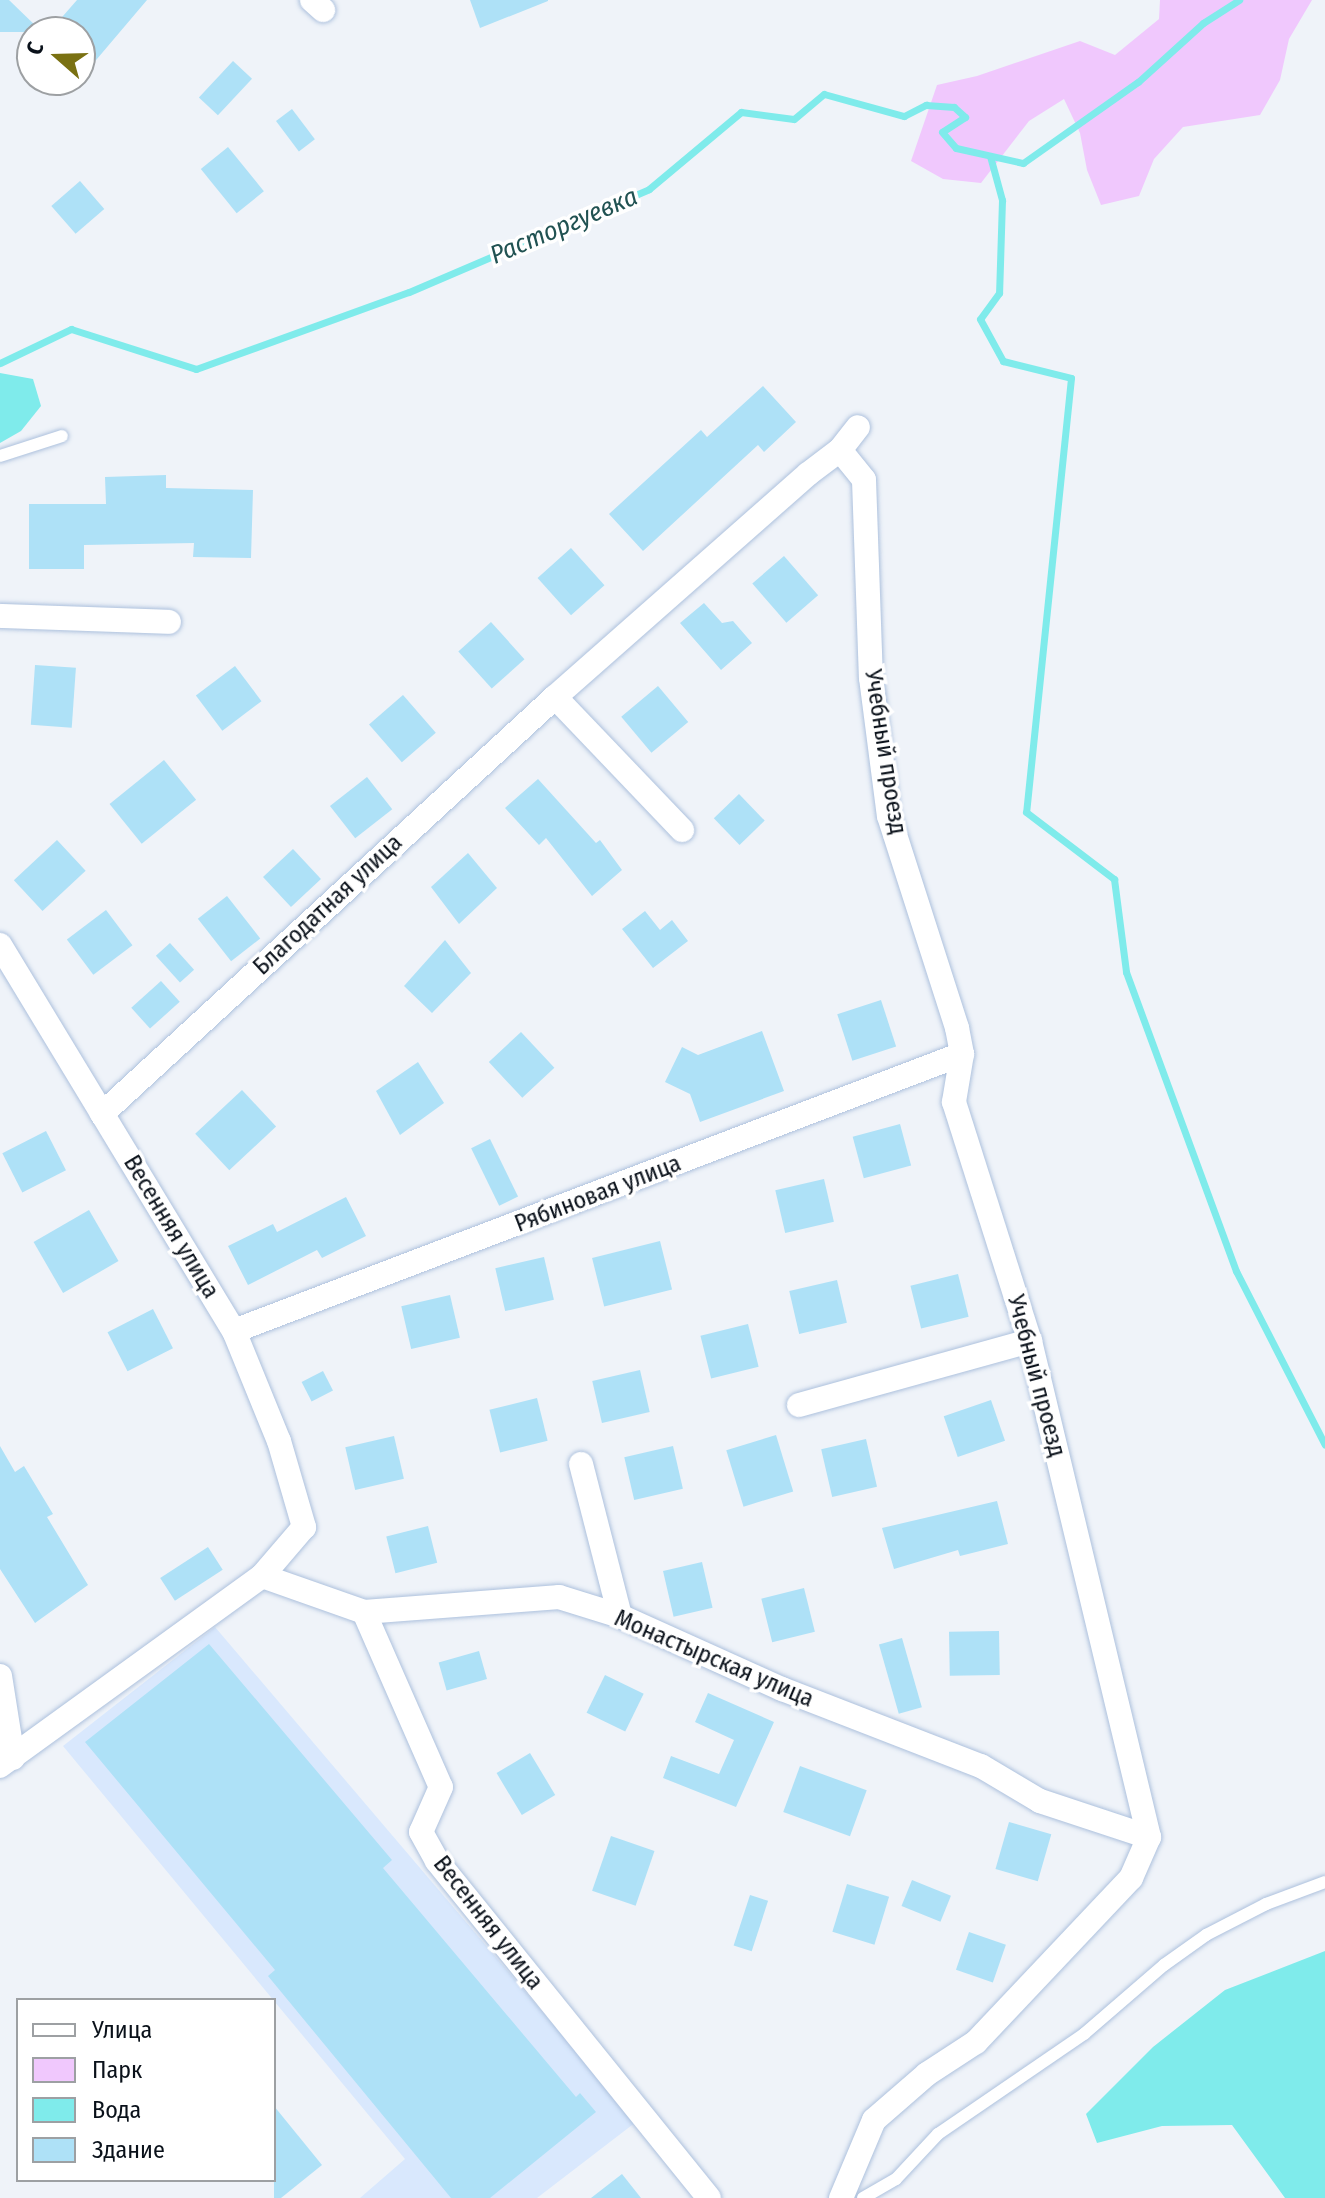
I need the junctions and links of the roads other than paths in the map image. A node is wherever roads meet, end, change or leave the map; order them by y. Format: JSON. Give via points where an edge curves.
{"nodes":[{"id":1,"x":858,"y":427,"type":"dead end"},
{"id":2,"x":62,"y":436,"type":"dead end"},
{"id":3,"x":840,"y":450,"type":"junction"},
{"id":4,"x":0,"y":456,"type":"edge"},
{"id":5,"x":0,"y":616,"type":"edge"},
{"id":6,"x":169,"y":622,"type":"dead end"},
{"id":7,"x":555,"y":697,"type":"junction"},
{"id":8,"x":682,"y":830,"type":"dead end"},
{"id":9,"x":0,"y":945,"type":"edge"},
{"id":10,"x":962,"y":1054,"type":"junction"},
{"id":11,"x":102,"y":1114,"type":"junction"},
{"id":12,"x":234,"y":1331,"type":"junction"},
{"id":13,"x":1030,"y":1341,"type":"junction"},
{"id":14,"x":799,"y":1405,"type":"dead end"},
{"id":15,"x":581,"y":1464,"type":"dead end"},
{"id":16,"x":262,"y":1576,"type":"junction"},
{"id":17,"x":364,"y":1612,"type":"junction"},
{"id":18,"x":620,"y":1616,"type":"junction"},
{"id":19,"x":0,"y":1676,"type":"edge"},
{"id":20,"x":6,"y":1762,"type":"edge"},
{"id":21,"x":1149,"y":1837,"type":"junction"},
{"id":22,"x":1325,"y":1882,"type":"edge"},
{"id":23,"x":709,"y":2198,"type":"edge"},
{"id":24,"x":841,"y":2198,"type":"edge"},
{"id":25,"x":863,"y":2198,"type":"edge"}],
"edges":[{"from":1,"to":3,"type":"street","name":"Благодатная улица"},
{"from":2,"to":4,"type":"lane"},
{"from":3,"to":7,"type":"street","name":"Благодатная улица"},
{"from":3,"to":10,"type":"street","name":"Учебный проезд","via":[[864,480],[871,678],[889,816]]},
{"from":5,"to":6,"type":"street"},
{"from":7,"to":8,"type":"street"},
{"from":7,"to":11,"type":"street","name":"Благодатная улица"},
{"from":9,"to":11,"type":"street","name":"Весенняя улица"},
{"from":10,"to":12,"type":"street","name":"Рябиновая улица"},
{"from":10,"to":13,"type":"street","name":"Учебный проезд","via":[[954,1102]]},
{"from":11,"to":12,"type":"street","name":"Весенняя улица"},
{"from":12,"to":16,"type":"street","name":"Весенняя улица","via":[[279,1441],[304,1527]]},
{"from":13,"to":14,"type":"street"},
{"from":13,"to":21,"type":"street","name":"Учебный проезд"},
{"from":15,"to":18,"type":"street"},
{"from":16,"to":17,"type":"street","name":"Монастырская улица"},
{"from":16,"to":20,"type":"street"},
{"from":17,"to":18,"type":"street","name":"Монастырская улица","via":[[559,1597]]},
{"from":17,"to":23,"type":"street","name":"Весенняя улица","via":[[441,1787],[421,1832],[437,1861]]},
{"from":18,"to":21,"type":"street","name":"Монастырская улица","via":[[782,1689],[981,1766],[1040,1801]]},
{"from":19,"to":20,"type":"street"},
{"from":21,"to":24,"type":"street","via":[[1131,1878],[976,2042],[927,2074],[874,2120]]},
{"from":22,"to":25,"type":"lane","via":[[1206,1935],[1084,2034],[938,2134],[896,2179]]}]}
